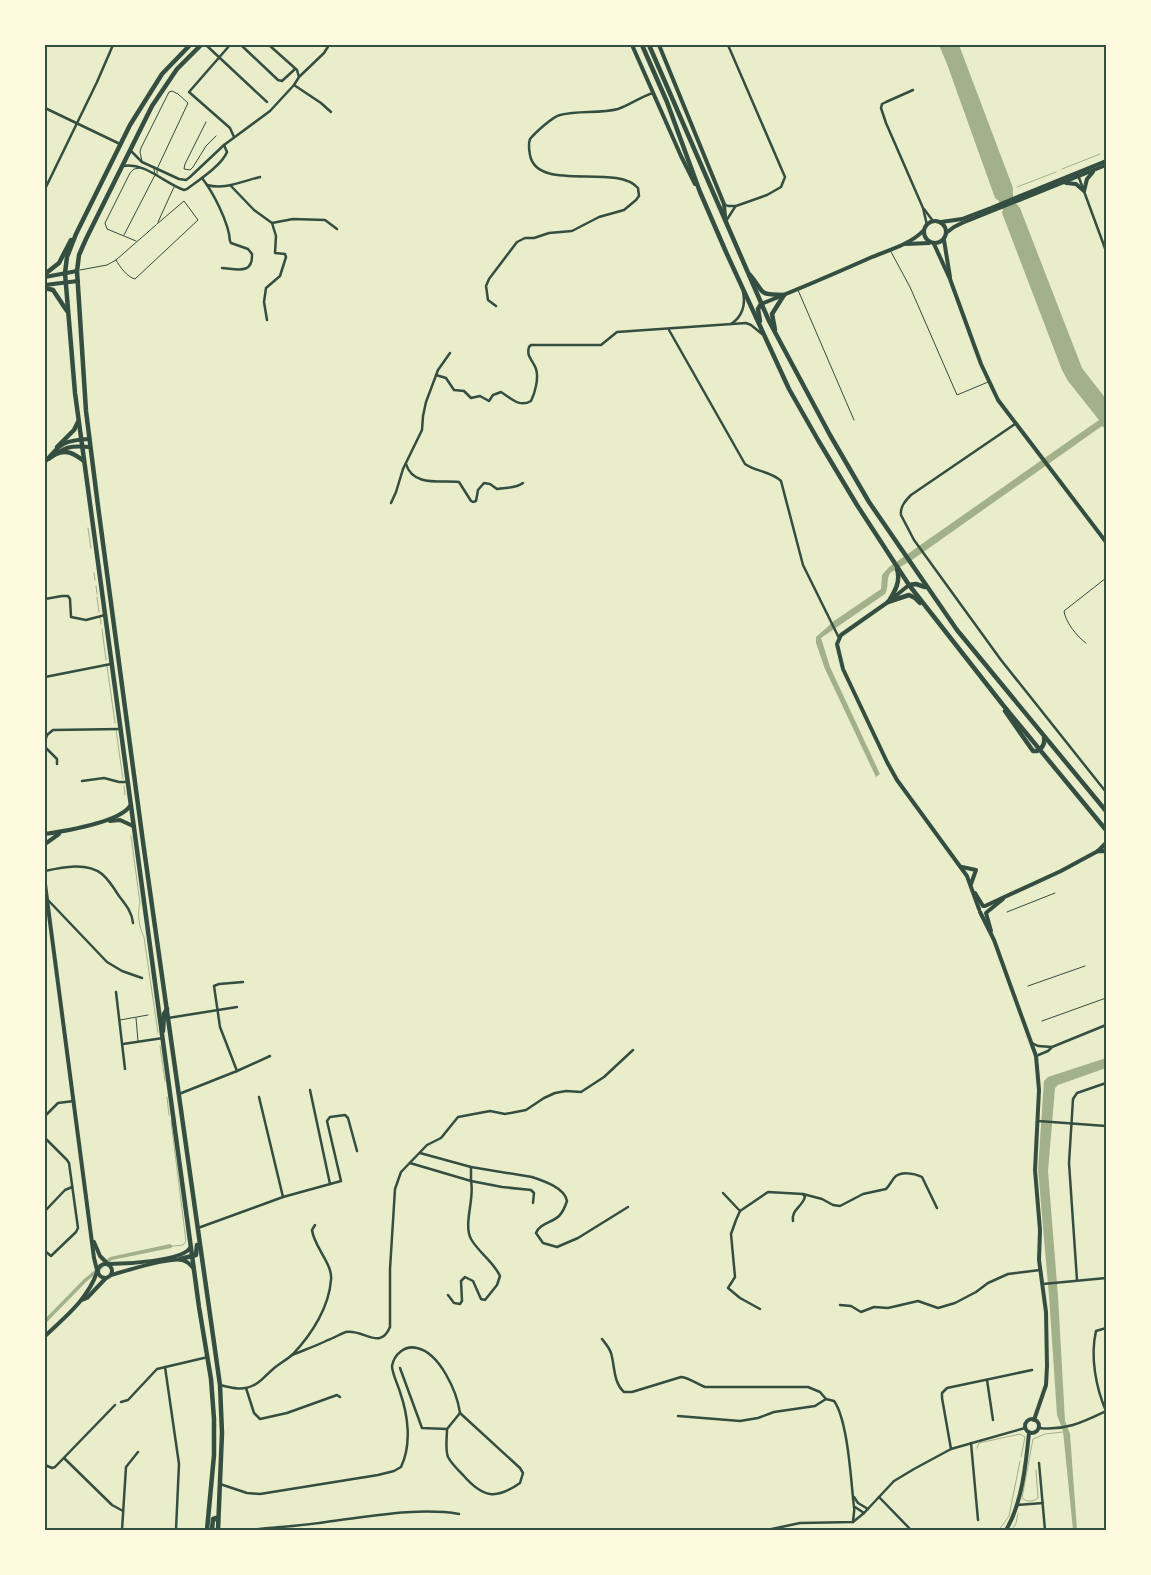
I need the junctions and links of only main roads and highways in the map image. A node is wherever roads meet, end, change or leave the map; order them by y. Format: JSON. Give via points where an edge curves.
{"nodes":[{"id":1,"x":190,"y":45,"type":"edge"},
{"id":2,"x":201,"y":45,"type":"edge"},
{"id":3,"x":642,"y":45,"type":"edge"},
{"id":4,"x":649,"y":45,"type":"edge"},
{"id":5,"x":76,"y":234,"type":"junction"},
{"id":6,"x":747,"y":273,"type":"junction"},
{"id":7,"x":45,"y":276,"type":"edge"},
{"id":8,"x":45,"y":286,"type":"edge"},
{"id":9,"x":761,"y":304,"type":"junction"},
{"id":10,"x":68,"y":312,"type":"junction"},
{"id":11,"x":777,"y":338,"type":"junction"},
{"id":12,"x":772,"y":353,"type":"junction"},
{"id":13,"x":78,"y":421,"type":"junction"},
{"id":14,"x":56,"y":447,"type":"road end"},
{"id":15,"x":56,"y":454,"type":"road end"},
{"id":16,"x":84,"y":461,"type":"junction"},
{"id":17,"x":105,"y":561,"type":"junction"},
{"id":18,"x":97,"y":562,"type":"junction"},
{"id":19,"x":896,"y":566,"type":"junction"},
{"id":20,"x":909,"y":585,"type":"junction"},
{"id":21,"x":927,"y":588,"type":"junction"},
{"id":22,"x":936,"y":620,"type":"junction"},
{"id":23,"x":1043,"y":736,"type":"junction"},
{"id":24,"x":1040,"y":749,"type":"junction"},
{"id":25,"x":138,"y":805,"type":"junction"},
{"id":26,"x":1106,"y":811,"type":"edge"},
{"id":27,"x":133,"y":826,"type":"junction"},
{"id":28,"x":1106,"y":830,"type":"edge"},
{"id":29,"x":1098,"y":851,"type":"road end"},
{"id":30,"x":1106,"y":851,"type":"edge"},
{"id":31,"x":167,"y":1009,"type":"junction"},
{"id":32,"x":163,"y":1038,"type":"junction"},
{"id":33,"x":194,"y":1204,"type":"junction"},
{"id":34,"x":193,"y":1257,"type":"junction"},
{"id":35,"x":180,"y":1259,"type":"road end"},
{"id":36,"x":218,"y":1521,"type":"junction"},
{"id":37,"x":207,"y":1530,"type":"edge"},
{"id":38,"x":212,"y":1530,"type":"edge"},
{"id":39,"x":218,"y":1530,"type":"edge"}],
"edges":[{"from":1,"to":5,"type":"main road","via":[[158,80],[130,126]]},
{"from":2,"to":17,"type":"main road","via":[[163,89],[129,149],[79,255],[77,271],[86,411]]},
{"from":3,"to":12,"type":"main road","via":[[700,192]]},
{"from":4,"to":6,"type":"main road"},
{"from":5,"to":7,"type":"main road","via":[[59,263]]},
{"from":5,"to":10,"type":"main road","via":[[65,273]]},
{"from":6,"to":9,"type":"main road"},
{"from":6,"to":11,"type":"main road","via":[[764,294],[784,295],[772,314]]},
{"from":8,"to":10,"type":"main road","via":[[53,290]]},
{"from":9,"to":11,"type":"main road"},
{"from":9,"to":12,"type":"main road","via":[[758,318]]},
{"from":10,"to":13,"type":"main road"},
{"from":11,"to":21,"type":"main road","via":[[868,502]]},
{"from":12,"to":19,"type":"main road","via":[[804,416]]},
{"from":13,"to":14,"type":"main road","via":[[74,430]]},
{"from":13,"to":16,"type":"main road"},
{"from":15,"to":16,"type":"main road","via":[[70,452]]},
{"from":16,"to":18,"type":"main road"},
{"from":17,"to":18,"type":"main road"},
{"from":17,"to":25,"type":"main road"},
{"from":18,"to":27,"type":"main road","via":[[117,729]]},
{"from":19,"to":20,"type":"main road"},
{"from":19,"to":22,"type":"main road","via":[[899,572],[897,588],[888,602],[912,596]]},
{"from":20,"to":21,"type":"main road","via":[[920,584]]},
{"from":20,"to":22,"type":"main road"},
{"from":21,"to":23,"type":"main road","via":[[962,637]]},
{"from":22,"to":24,"type":"main road","via":[[1003,705],[1029,747],[1035,752]]},
{"from":23,"to":24,"type":"main road","via":[[1045,742]]},
{"from":23,"to":26,"type":"main road"},
{"from":24,"to":28,"type":"main road"},
{"from":25,"to":27,"type":"main road","via":[[138,821]]},
{"from":25,"to":31,"type":"main road"},
{"from":27,"to":32,"type":"main road"},
{"from":29,"to":30,"type":"main road"},
{"from":31,"to":32,"type":"main road"},
{"from":31,"to":33,"type":"main road"},
{"from":32,"to":34,"type":"main road"},
{"from":33,"to":34,"type":"main road","via":[[198,1250]]},
{"from":33,"to":36,"type":"main road","via":[[220,1384],[222,1433]]},
{"from":34,"to":35,"type":"main road"},
{"from":34,"to":37,"type":"main road","via":[[213,1399],[214,1445]]},
{"from":36,"to":38,"type":"main road","via":[[213,1519]]},
{"from":36,"to":39,"type":"main road"}]}
